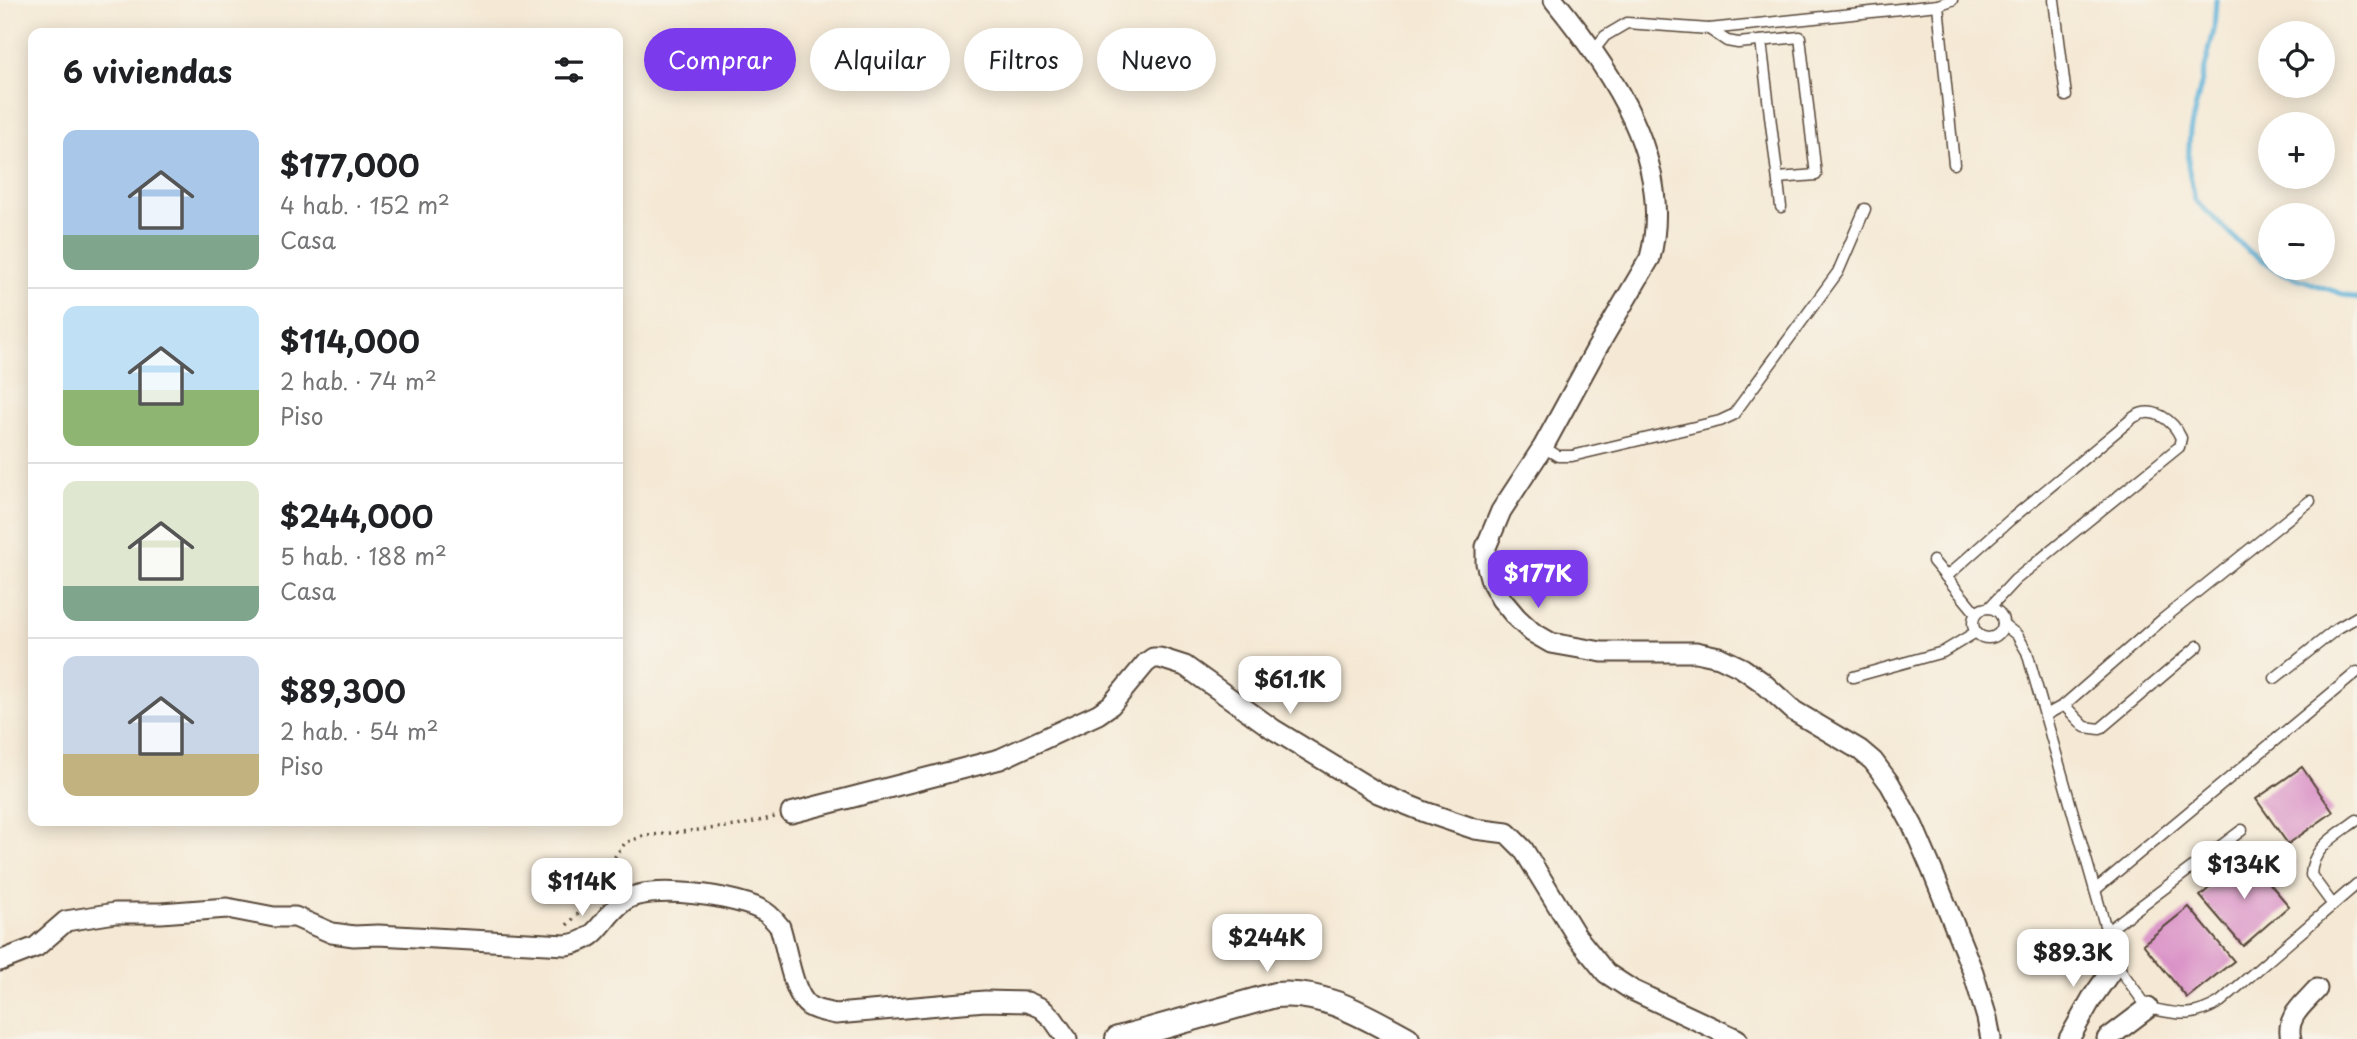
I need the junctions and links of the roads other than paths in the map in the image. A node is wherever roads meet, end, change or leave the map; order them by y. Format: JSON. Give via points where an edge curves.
{"nodes":[{"id":1,"x":1554,"y":0,"type":"edge"},
{"id":2,"x":1952,"y":0,"type":"edge"},
{"id":3,"x":2054,"y":0,"type":"edge"},
{"id":4,"x":1938,"y":5,"type":"junction"},
{"id":5,"x":1709,"y":29,"type":"junction"},
{"id":6,"x":1761,"y":41,"type":"junction"},
{"id":7,"x":1594,"y":50,"type":"junction"},
{"id":8,"x":2066,"y":96,"type":"dead end"},
{"id":9,"x":1954,"y":164,"type":"dead end"},
{"id":10,"x":1778,"y":178,"type":"junction"},
{"id":11,"x":1781,"y":207,"type":"dead end"},
{"id":12,"x":1865,"y":209,"type":"dead end"},
{"id":13,"x":1543,"y":447,"type":"junction"},
{"id":14,"x":2310,"y":502,"type":"dead end"},
{"id":15,"x":1933,"y":561,"type":"dead end"},
{"id":16,"x":1946,"y":577,"type":"junction"},
{"id":17,"x":1989,"y":608,"type":"junction"},
{"id":18,"x":1976,"y":613,"type":"junction"},
{"id":19,"x":2357,"y":617,"type":"edge"},
{"id":20,"x":2003,"y":624,"type":"junction"},
{"id":21,"x":1976,"y":632,"type":"junction"},
{"id":22,"x":2198,"y":646,"type":"dead end"},
{"id":23,"x":2357,"y":672,"type":"edge"},
{"id":24,"x":1853,"y":677,"type":"dead end"},
{"id":25,"x":2275,"y":678,"type":"dead end"},
{"id":26,"x":2064,"y":705,"type":"junction"},
{"id":27,"x":2046,"y":715,"type":"junction"},
{"id":28,"x":791,"y":813,"type":"road end"},
{"id":29,"x":2357,"y":820,"type":"edge"},
{"id":30,"x":2242,"y":830,"type":"dead end"},
{"id":31,"x":2357,"y":884,"type":"edge"},
{"id":32,"x":2095,"y":890,"type":"junction"},
{"id":33,"x":2333,"y":905,"type":"junction"},
{"id":34,"x":2106,"y":932,"type":"junction"},
{"id":35,"x":0,"y":961,"type":"edge"},
{"id":36,"x":2116,"y":964,"type":"junction"},
{"id":37,"x":2317,"y":989,"type":"dead end"},
{"id":38,"x":2148,"y":1008,"type":"junction"},
{"id":39,"x":1067,"y":1039,"type":"edge"},
{"id":40,"x":1118,"y":1039,"type":"edge"},
{"id":41,"x":1408,"y":1039,"type":"edge"},
{"id":42,"x":1737,"y":1039,"type":"edge"},
{"id":43,"x":1991,"y":1039,"type":"edge"},
{"id":44,"x":2069,"y":1039,"type":"edge"},
{"id":45,"x":2107,"y":1039,"type":"edge"},
{"id":46,"x":2291,"y":1039,"type":"edge"}],
"edges":[{"from":1,"to":7,"type":"street"},
{"from":2,"to":4,"type":"lane"},
{"from":3,"to":8,"type":"lane"},
{"from":4,"to":5,"type":"lane"},
{"from":4,"to":9,"type":"lane"},
{"from":5,"to":6,"type":"lane","via":[[1727,41]]},
{"from":5,"to":7,"type":"lane","via":[[1627,23],[1605,36]]},
{"from":6,"to":10,"type":"lane"},
{"from":6,"to":10,"type":"lane","via":[[1800,37],[1816,175]]},
{"from":7,"to":13,"type":"street","via":[[1643,142],[1655,208],[1654,242],[1650,258]]},
{"from":10,"to":11,"type":"lane"},
{"from":12,"to":13,"type":"lane","via":[[1838,272],[1733,415],[1572,456],[1558,456]]},
{"from":13,"to":43,"type":"street","via":[[1502,511],[1486,547],[1486,564],[1501,599],[1532,632],[1551,643],[1602,652],[1696,652],[1719,657],[1742,668],[1794,711],[1873,761],[1890,783],[1928,861],[1973,972]]},
{"from":14,"to":26,"type":"lane"},
{"from":15,"to":16,"type":"lane"},
{"from":16,"to":17,"type":"lane","via":[[2134,416],[2152,412],[2172,423],[2181,438],[2179,447],[2015,580]]},
{"from":16,"to":18,"type":"lane"},
{"from":17,"to":18,"type":"lane"},
{"from":17,"to":20,"type":"lane","via":[[2000,613]]},
{"from":18,"to":21,"type":"lane"},
{"from":19,"to":25,"type":"lane"},
{"from":20,"to":21,"type":"lane","via":[[1992,637]]},
{"from":20,"to":27,"type":"lane","via":[[2027,652]]},
{"from":21,"to":24,"type":"lane","via":[[1943,652]]},
{"from":22,"to":26,"type":"lane","via":[[2099,729],[2085,727]]},
{"from":23,"to":32,"type":"lane"},
{"from":26,"to":27,"type":"lane"},
{"from":27,"to":32,"type":"lane"},
{"from":28,"to":42,"type":"street","via":[[1000,759],[1098,715],[1125,691],[1146,663],[1160,658],[1185,666],[1273,729],[1378,793],[1475,829],[1507,833],[1523,849],[1577,937],[1606,973]]},
{"from":29,"to":33,"type":"lane","via":[[2314,859],[2311,875]]},
{"from":30,"to":34,"type":"lane"},
{"from":31,"to":33,"type":"lane"},
{"from":32,"to":34,"type":"lane"},
{"from":33,"to":38,"type":"lane","via":[[2220,1002],[2179,1015]]},
{"from":34,"to":36,"type":"lane"},
{"from":35,"to":39,"type":"street","via":[[36,947],[66,921],[115,913],[215,908],[295,917],[332,933],[354,936],[566,945],[591,938],[622,901],[634,895],[685,893],[727,899],[774,919],[802,999],[822,1011],[836,1014],[1018,1001],[1041,1008]]},
{"from":36,"to":38,"type":"lane"},
{"from":36,"to":44,"type":"street"},
{"from":37,"to":46,"type":"street","via":[[2293,1016]]},
{"from":38,"to":45,"type":"street"},
{"from":40,"to":41,"type":"street","via":[[1294,993],[1345,1007]]}]}
